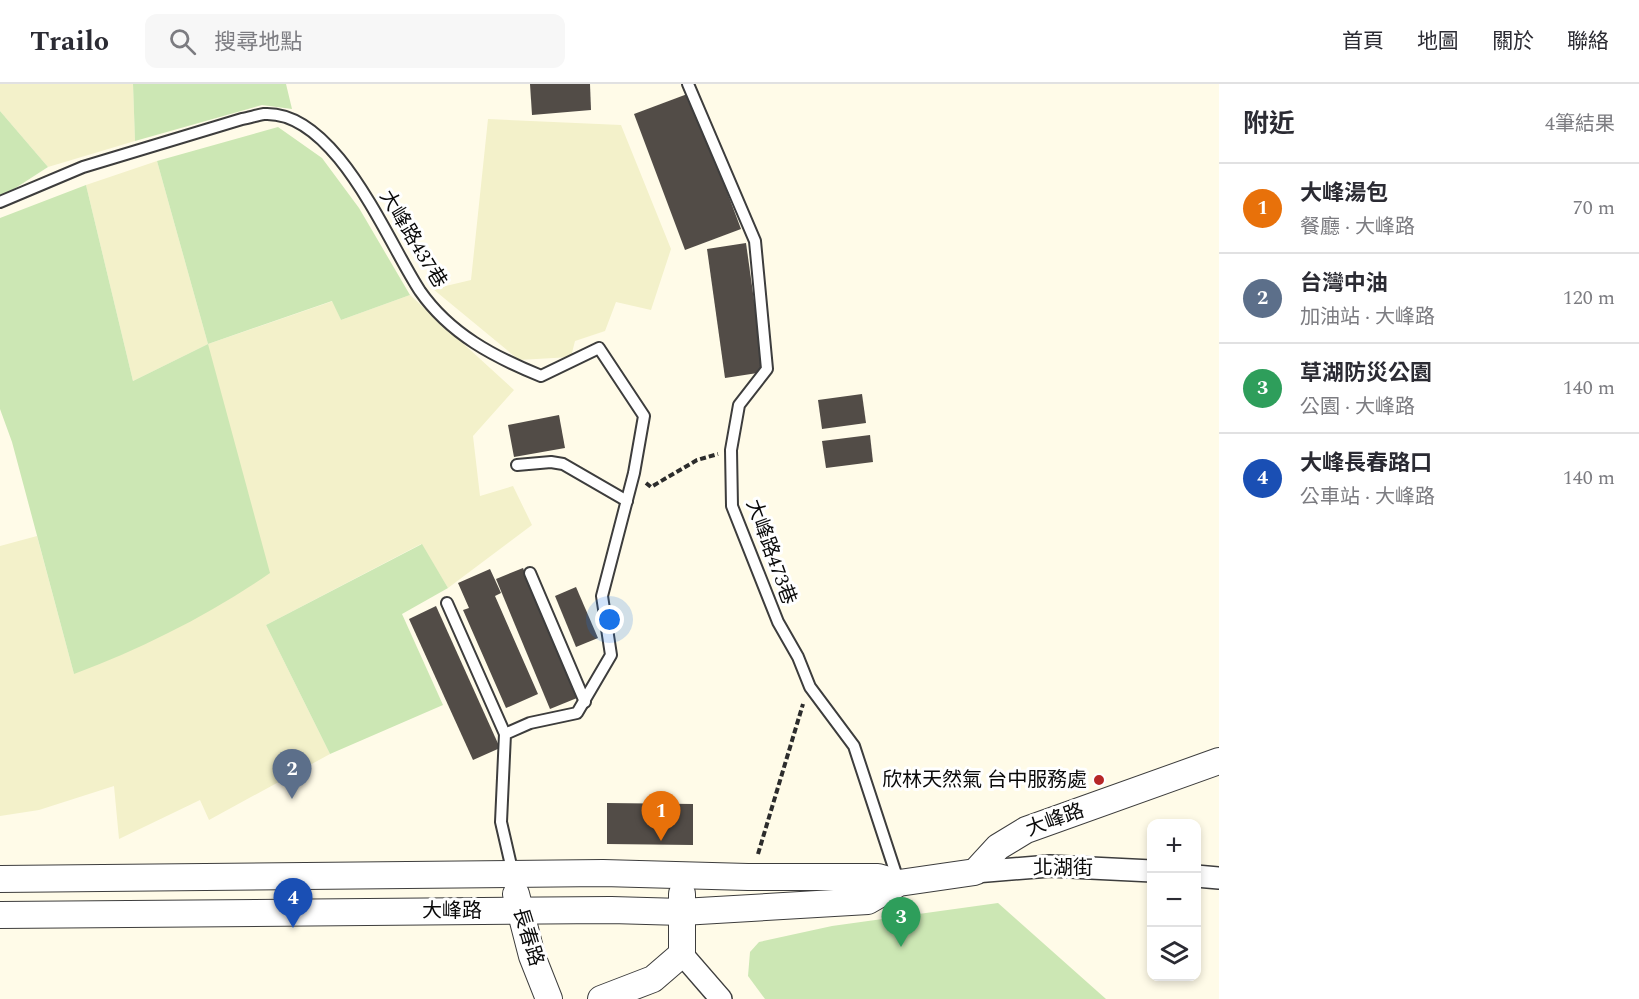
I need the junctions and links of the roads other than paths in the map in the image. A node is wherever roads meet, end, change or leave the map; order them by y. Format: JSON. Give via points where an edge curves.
{"nodes":[{"id":1,"x":688,"y":84,"type":"edge"},
{"id":2,"x":0,"y":202,"type":"edge"},
{"id":3,"x":517,"y":465,"type":"dead end"},
{"id":4,"x":627,"y":501,"type":"junction"},
{"id":5,"x":530,"y":573,"type":"dead end"},
{"id":6,"x":447,"y":603,"type":"dead end"},
{"id":7,"x":585,"y":702,"type":"junction"},
{"id":8,"x":505,"y":734,"type":"junction"},
{"id":9,"x":1219,"y":760,"type":"edge"},
{"id":10,"x":1147,"y":871,"type":"edge"},
{"id":11,"x":975,"y":872,"type":"junction"},
{"id":12,"x":513,"y":874,"type":"junction"},
{"id":13,"x":682,"y":876,"type":"junction"},
{"id":14,"x":1201,"y":876,"type":"edge"},
{"id":15,"x":1219,"y":878,"type":"edge"},
{"id":16,"x":0,"y":879,"type":"edge"},
{"id":17,"x":899,"y":883,"type":"junction"},
{"id":18,"x":518,"y":911,"type":"junction"},
{"id":19,"x":682,"y":912,"type":"junction"},
{"id":20,"x":0,"y":915,"type":"edge"},
{"id":21,"x":681,"y":954,"type":"junction"},
{"id":22,"x":549,"y":999,"type":"edge"},
{"id":23,"x":601,"y":999,"type":"edge"},
{"id":24,"x":721,"y":999,"type":"edge"}],
"edges":[{"from":1,"to":17,"type":"lane","name":"大峰路473巷","via":[[755,241],[767,369],[739,405],[731,450],[732,506],[778,622],[810,687],[854,746]]},
{"from":2,"to":4,"type":"lane","name":"大峰路437巷","via":[[83,167],[242,119],[265,114],[295,121],[316,133],[371,201],[421,291],[447,322],[477,346],[541,376],[599,348],[644,416]]},
{"from":3,"to":4,"type":"lane","via":[[563,464]]},
{"from":4,"to":7,"type":"lane","name":"大峰路437巷","via":[[602,596],[611,655]]},
{"from":5,"to":7,"type":"lane"},
{"from":6,"to":8,"type":"lane"},
{"from":7,"to":8,"type":"lane","via":[[577,713],[530,723]]},
{"from":8,"to":12,"type":"lane","via":[[501,822]]},
{"from":9,"to":11,"type":"street","name":"大峰路","via":[[1026,830],[998,847]]},
{"from":10,"to":11,"type":"street","name":"北湖街","via":[[1050,866]]},
{"from":11,"to":17,"type":"street","name":"大峰路"},
{"from":12,"to":13,"type":"street","name":"大峰路"},
{"from":12,"to":16,"type":"street","name":"大峰路"},
{"from":12,"to":18,"type":"street","name":"長春路"},
{"from":13,"to":17,"type":"street","name":"大峰路","via":[[878,877]]},
{"from":13,"to":19,"type":"street"},
{"from":14,"to":15,"type":"street"},
{"from":17,"to":19,"type":"street","name":"大峰路","via":[[868,901]]},
{"from":18,"to":19,"type":"street","name":"大峰路"},
{"from":18,"to":20,"type":"street","name":"大峰路"},
{"from":18,"to":22,"type":"street","name":"長春路"},
{"from":19,"to":21,"type":"street"},
{"from":21,"to":23,"type":"street","via":[[653,979]]},
{"from":21,"to":24,"type":"street"}]}
